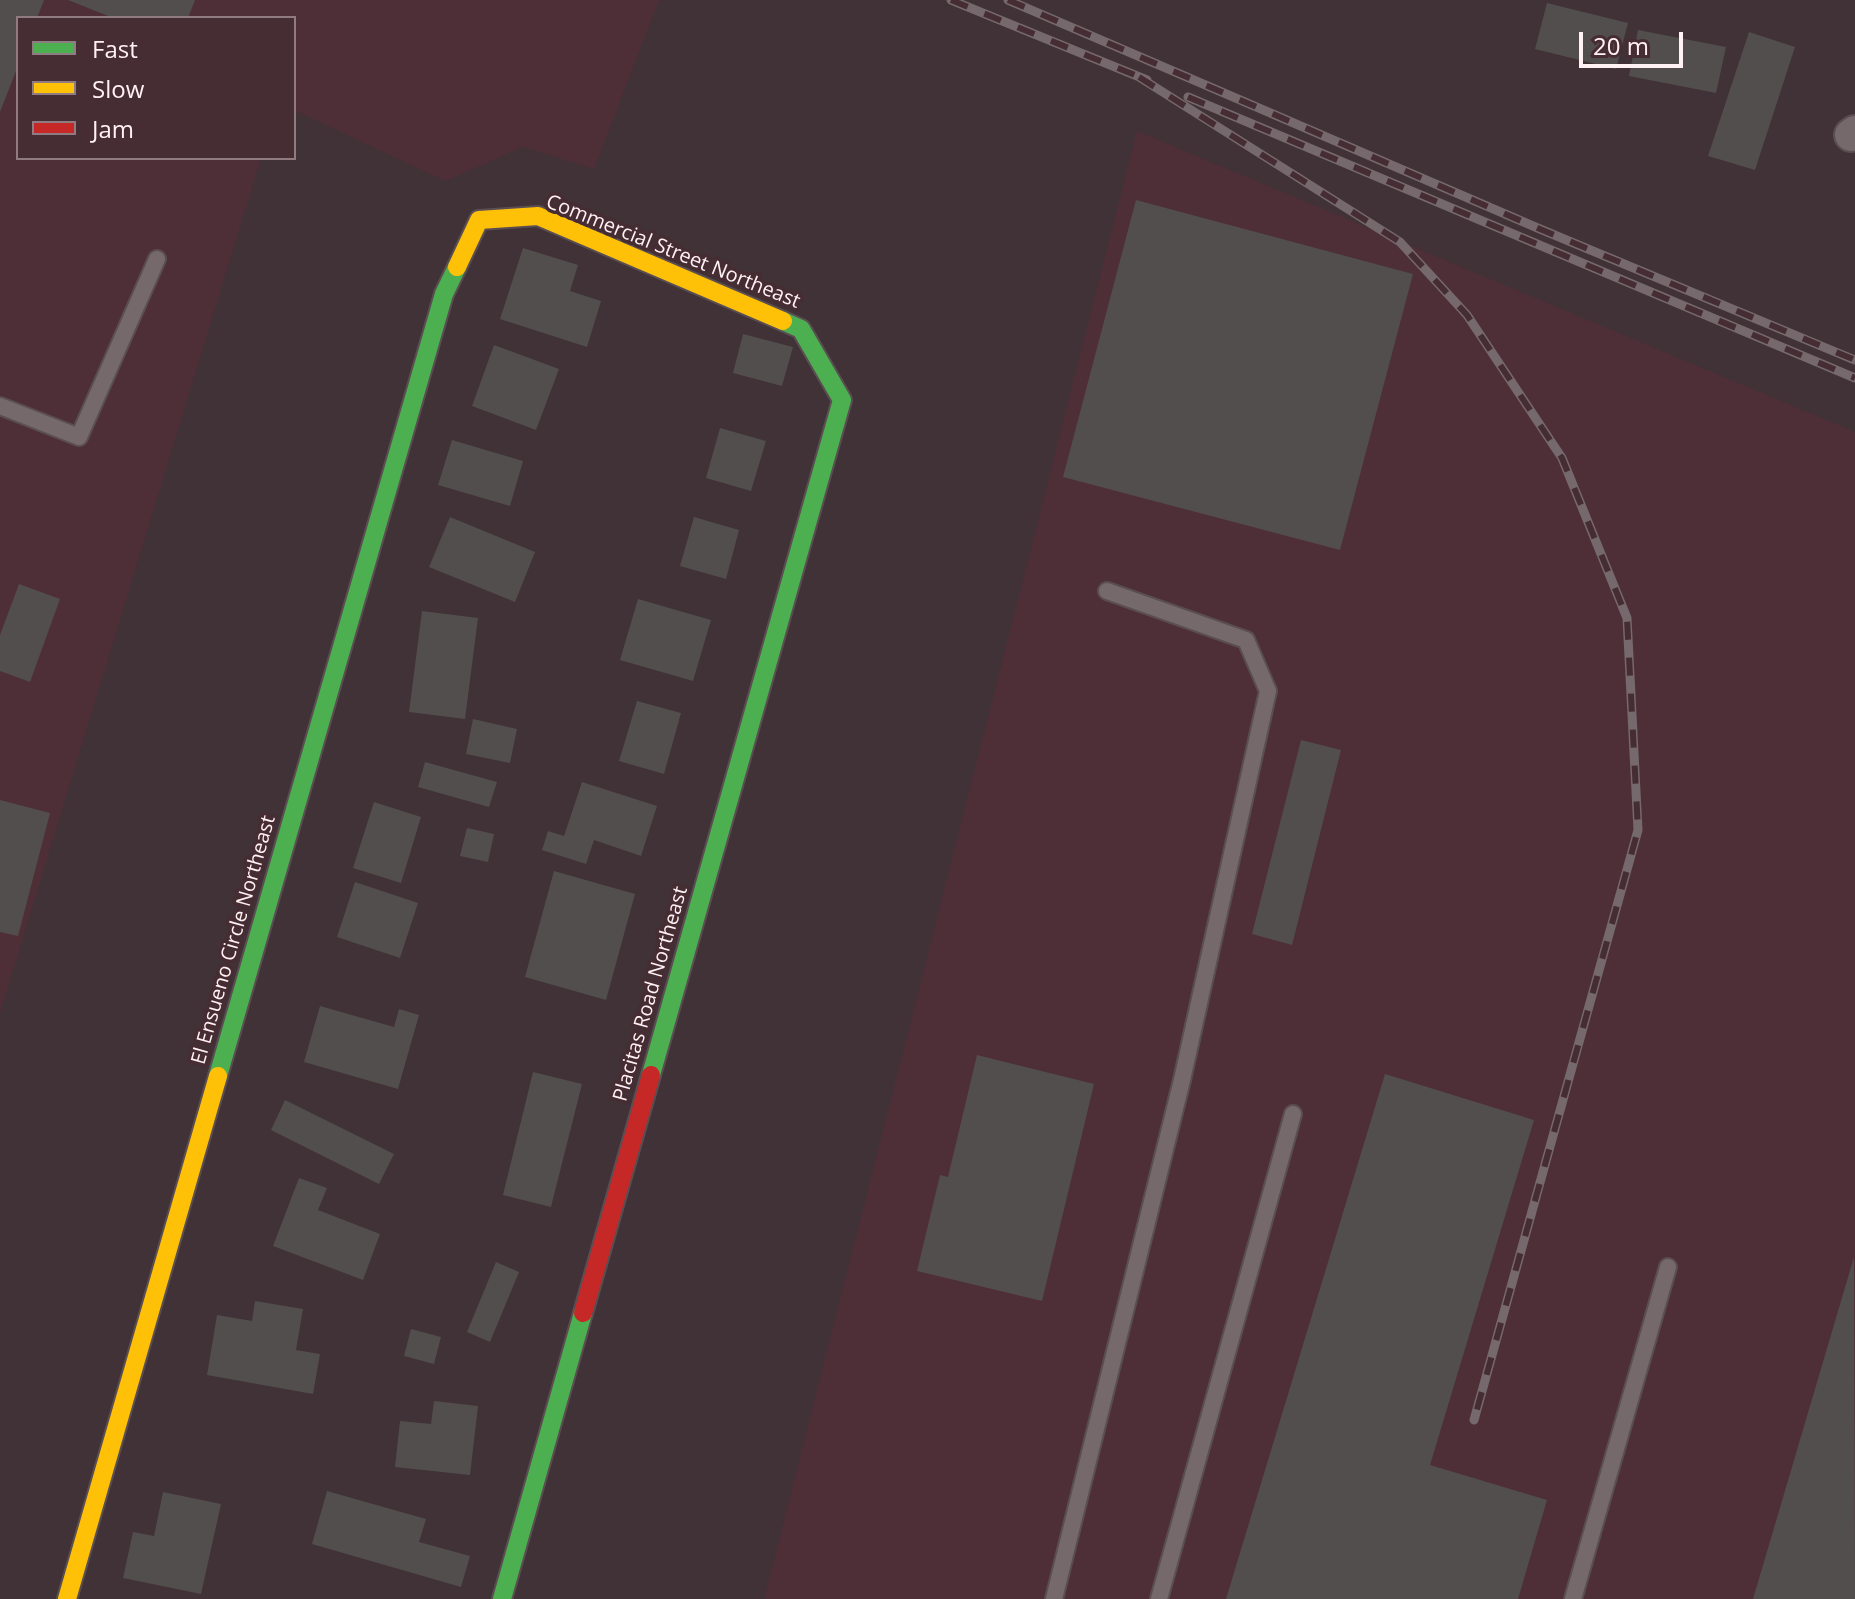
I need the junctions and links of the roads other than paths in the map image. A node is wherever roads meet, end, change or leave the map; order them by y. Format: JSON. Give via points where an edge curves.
{"nodes":[{"id":1,"x":157,"y":259,"type":"dead end"},
{"id":2,"x":444,"y":294,"type":"joint"},
{"id":3,"x":842,"y":400,"type":"joint"},
{"id":4,"x":0,"y":406,"type":"edge"},
{"id":5,"x":1107,"y":591,"type":"dead end"},
{"id":6,"x":1293,"y":1114,"type":"dead end"},
{"id":7,"x":1668,"y":1267,"type":"dead end"},
{"id":8,"x":67,"y":1599,"type":"edge"},
{"id":9,"x":502,"y":1599,"type":"edge"},
{"id":10,"x":1054,"y":1599,"type":"edge"},
{"id":11,"x":1159,"y":1599,"type":"edge"},
{"id":12,"x":1573,"y":1599,"type":"edge"}],
"edges":[{"from":1,"to":4,"type":"lane","via":[[79,437]]},
{"from":2,"to":3,"type":"street","name":"Commercial Street Northeast","via":[[479,220],[538,216],[801,329]]},
{"from":2,"to":8,"type":"street","name":"El Ensueno Circle Northeast"},
{"from":3,"to":9,"type":"street","name":"Placitas Road Northeast"},
{"from":5,"to":10,"type":"lane","via":[[1246,640],[1268,691],[1182,1080]]},
{"from":6,"to":11,"type":"lane"},
{"from":7,"to":12,"type":"lane"}]}
